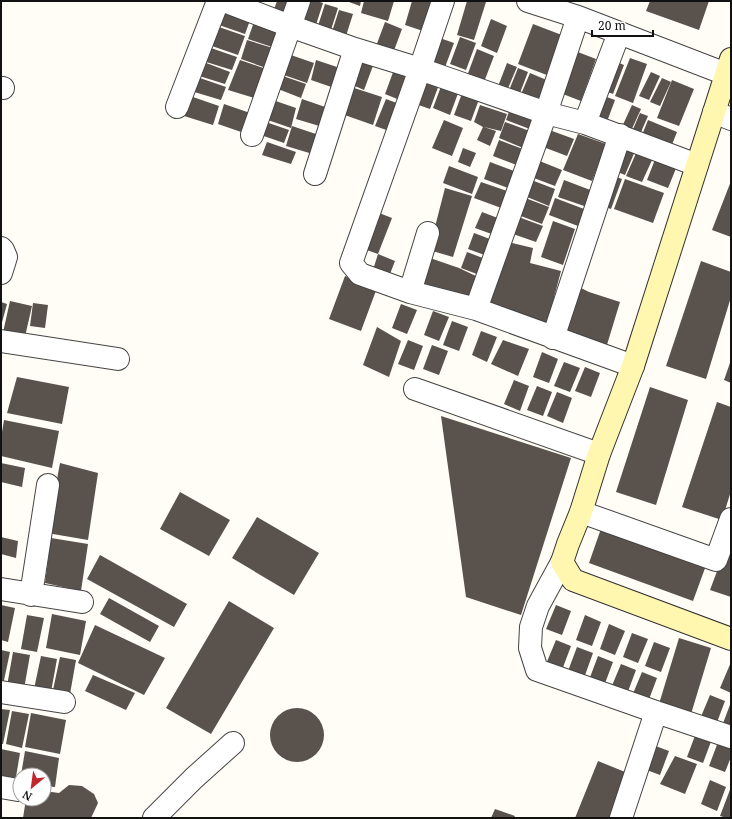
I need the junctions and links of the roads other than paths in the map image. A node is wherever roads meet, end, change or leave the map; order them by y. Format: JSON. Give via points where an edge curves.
{"nodes":[{"id":1,"x":218,"y":1,"type":"edge"},
{"id":2,"x":224,"y":1,"type":"edge"},
{"id":3,"x":299,"y":1,"type":"edge"},
{"id":4,"x":443,"y":1,"type":"edge"},
{"id":5,"x":528,"y":1,"type":"edge"},
{"id":6,"x":578,"y":17,"type":"junction"},
{"id":7,"x":290,"y":26,"type":"junction"},
{"id":8,"x":619,"y":33,"type":"junction"},
{"id":9,"x":354,"y":49,"type":"junction"},
{"id":10,"x":728,"y":67,"type":"edge"},
{"id":11,"x":420,"y":69,"type":"junction"},
{"id":12,"x":177,"y":107,"type":"dead end"},
{"id":13,"x":546,"y":113,"type":"junction"},
{"id":14,"x":722,"y":115,"type":"edge"},
{"id":15,"x":585,"y":122,"type":"junction"},
{"id":16,"x":252,"y":135,"type":"dead end"},
{"id":17,"x":620,"y":135,"type":"junction"},
{"id":18,"x":697,"y":165,"type":"junction"},
{"id":19,"x":315,"y":174,"type":"dead end"},
{"id":20,"x":428,"y":233,"type":"dead end"},
{"id":21,"x":1,"y":248,"type":"edge"},
{"id":22,"x":1,"y":273,"type":"edge"},
{"id":23,"x":410,"y":292,"type":"junction"},
{"id":24,"x":476,"y":310,"type":"junction"},
{"id":25,"x":553,"y":338,"type":"junction"},
{"id":26,"x":1,"y":341,"type":"edge"},
{"id":27,"x":118,"y":359,"type":"dead end"},
{"id":28,"x":633,"y":366,"type":"junction"},
{"id":29,"x":415,"y":389,"type":"dead end"},
{"id":30,"x":599,"y":454,"type":"junction"},
{"id":31,"x":48,"y":485,"type":"dead end"},
{"id":32,"x":581,"y":512,"type":"junction"},
{"id":33,"x":731,"y":519,"type":"edge"},
{"id":34,"x":562,"y":562,"type":"junction"},
{"id":35,"x":1,"y":590,"type":"edge"},
{"id":36,"x":31,"y":595,"type":"junction"},
{"id":37,"x":82,"y":602,"type":"dead end"},
{"id":38,"x":731,"y":639,"type":"edge"},
{"id":39,"x":1,"y":692,"type":"edge"},
{"id":40,"x":64,"y":702,"type":"dead end"},
{"id":41,"x":656,"y":712,"type":"junction"},
{"id":42,"x":731,"y":737,"type":"edge"},
{"id":43,"x":233,"y":742,"type":"dead end"},
{"id":44,"x":154,"y":818,"type":"edge"},
{"id":45,"x":621,"y":818,"type":"edge"}],
"edges":[{"from":1,"to":12,"type":"street"},
{"from":2,"to":7,"type":"street"},
{"from":3,"to":7,"type":"street"},
{"from":4,"to":11,"type":"street"},
{"from":5,"to":6,"type":"street"},
{"from":6,"to":8,"type":"street"},
{"from":6,"to":13,"type":"street"},
{"from":7,"to":9,"type":"street"},
{"from":7,"to":16,"type":"street"},
{"from":8,"to":10,"type":"street"},
{"from":8,"to":15,"type":"street"},
{"from":9,"to":11,"type":"street"},
{"from":9,"to":19,"type":"street"},
{"from":10,"to":14,"type":"street"},
{"from":11,"to":13,"type":"street"},
{"from":11,"to":23,"type":"street","via":[[351,263],[360,274]]},
{"from":13,"to":15,"type":"street"},
{"from":13,"to":24,"type":"street"},
{"from":14,"to":18,"type":"street"},
{"from":15,"to":17,"type":"street"},
{"from":17,"to":18,"type":"street"},
{"from":17,"to":25,"type":"street"},
{"from":18,"to":28,"type":"street"},
{"from":20,"to":23,"type":"street"},
{"from":21,"to":22,"type":"street","via":[[6,257]]},
{"from":23,"to":24,"type":"street"},
{"from":24,"to":25,"type":"street"},
{"from":25,"to":28,"type":"street"},
{"from":26,"to":27,"type":"street"},
{"from":28,"to":30,"type":"street"},
{"from":29,"to":30,"type":"street"},
{"from":30,"to":32,"type":"street"},
{"from":31,"to":36,"type":"street"},
{"from":32,"to":33,"type":"street","via":[[716,560]]},
{"from":32,"to":34,"type":"street"},
{"from":34,"to":38,"type":"street","via":[[573,580]]},
{"from":34,"to":41,"type":"street","via":[[538,606],[531,627],[530,648],[537,670]]},
{"from":35,"to":36,"type":"street"},
{"from":36,"to":37,"type":"street"},
{"from":39,"to":40,"type":"street"},
{"from":41,"to":42,"type":"street"},
{"from":41,"to":45,"type":"street"},
{"from":43,"to":44,"type":"street"}]}
